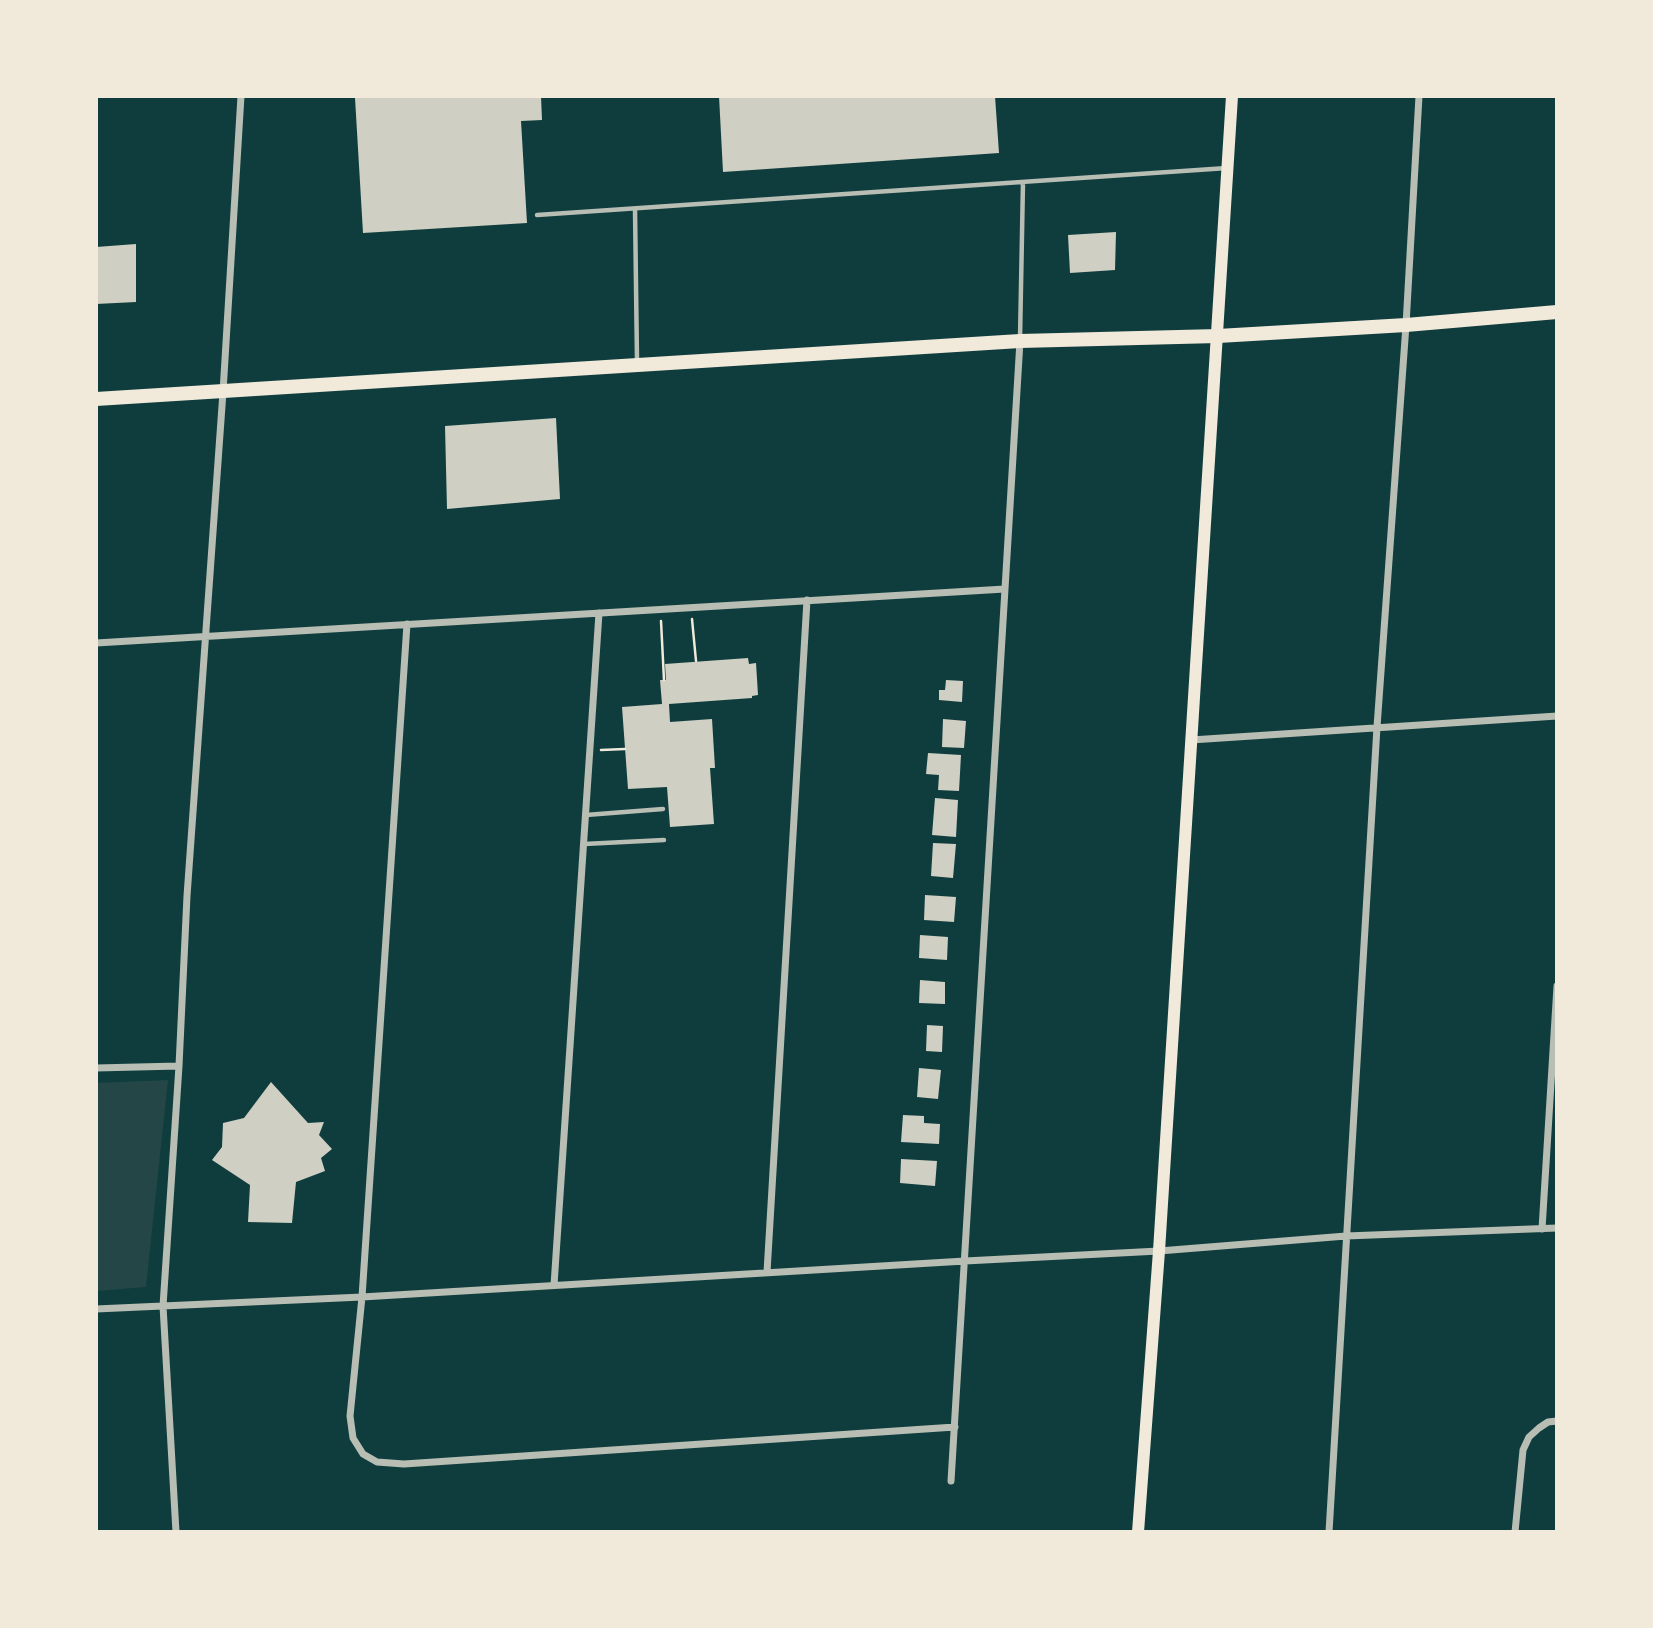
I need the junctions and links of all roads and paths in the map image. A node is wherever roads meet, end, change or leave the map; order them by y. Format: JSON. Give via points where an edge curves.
{"nodes":[{"id":1,"x":241,"y":96,"type":"edge"},
{"id":2,"x":1232,"y":96,"type":"edge"},
{"id":3,"x":1419,"y":96,"type":"edge"},
{"id":4,"x":1228,"y":168,"type":"junction"},
{"id":5,"x":1023,"y":182,"type":"junction"},
{"id":6,"x":635,"y":209,"type":"junction"},
{"id":7,"x":537,"y":215,"type":"dead end"},
{"id":8,"x":1557,"y":312,"type":"edge"},
{"id":9,"x":1406,"y":325,"type":"junction"},
{"id":10,"x":1218,"y":336,"type":"junction"},
{"id":11,"x":1020,"y":341,"type":"junction"},
{"id":12,"x":637,"y":365,"type":"junction"},
{"id":13,"x":223,"y":392,"type":"junction"},
{"id":14,"x":96,"y":399,"type":"edge"},
{"id":15,"x":1005,"y":589,"type":"junction"},
{"id":16,"x":807,"y":600,"type":"junction"},
{"id":17,"x":691,"y":607,"type":"junction"},
{"id":18,"x":661,"y":609,"type":"junction"},
{"id":19,"x":599,"y":613,"type":"junction"},
{"id":20,"x":407,"y":624,"type":"junction"},
{"id":21,"x":207,"y":636,"type":"junction"},
{"id":22,"x":96,"y":643,"type":"edge"},
{"id":23,"x":696,"y":662,"type":"dead end"},
{"id":24,"x":664,"y":680,"type":"dead end"},
{"id":25,"x":1557,"y":716,"type":"edge"},
{"id":26,"x":1377,"y":727,"type":"junction"},
{"id":27,"x":1191,"y":740,"type":"junction"},
{"id":28,"x":625,"y":749,"type":"dead end"},
{"id":29,"x":590,"y":751,"type":"junction"},
{"id":30,"x":663,"y":809,"type":"dead end"},
{"id":31,"x":586,"y":815,"type":"junction"},
{"id":32,"x":664,"y":840,"type":"dead end"},
{"id":33,"x":584,"y":844,"type":"junction"},
{"id":34,"x":1557,"y":986,"type":"edge"},
{"id":35,"x":179,"y":1066,"type":"junction"},
{"id":36,"x":96,"y":1068,"type":"edge"},
{"id":37,"x":1557,"y":1228,"type":"edge"},
{"id":38,"x":1542,"y":1229,"type":"junction"},
{"id":39,"x":1346,"y":1236,"type":"junction"},
{"id":40,"x":1159,"y":1251,"type":"junction"},
{"id":41,"x":965,"y":1261,"type":"junction"},
{"id":42,"x":767,"y":1272,"type":"junction"},
{"id":43,"x":554,"y":1285,"type":"junction"},
{"id":44,"x":362,"y":1297,"type":"junction"},
{"id":45,"x":163,"y":1306,"type":"junction"},
{"id":46,"x":96,"y":1310,"type":"edge"},
{"id":47,"x":1557,"y":1421,"type":"edge"},
{"id":48,"x":955,"y":1427,"type":"junction"},
{"id":49,"x":951,"y":1481,"type":"dead end"},
{"id":50,"x":176,"y":1532,"type":"edge"},
{"id":51,"x":1138,"y":1532,"type":"edge"},
{"id":52,"x":1329,"y":1532,"type":"edge"},
{"id":53,"x":1515,"y":1532,"type":"edge"}],
"edges":[{"from":1,"to":13,"type":"street"},
{"from":2,"to":4,"type":"main road"},
{"from":3,"to":9,"type":"street"},
{"from":4,"to":5,"type":"lane"},
{"from":4,"to":10,"type":"main road"},
{"from":5,"to":6,"type":"lane"},
{"from":5,"to":11,"type":"lane"},
{"from":6,"to":7,"type":"lane"},
{"from":6,"to":12,"type":"lane"},
{"from":8,"to":9,"type":"main road"},
{"from":9,"to":10,"type":"main road"},
{"from":9,"to":26,"type":"street"},
{"from":10,"to":11,"type":"main road"},
{"from":10,"to":27,"type":"main road"},
{"from":11,"to":12,"type":"main road"},
{"from":11,"to":15,"type":"street"},
{"from":12,"to":13,"type":"main road"},
{"from":13,"to":14,"type":"main road"},
{"from":13,"to":21,"type":"street"},
{"from":15,"to":16,"type":"street"},
{"from":15,"to":41,"type":"street"},
{"from":16,"to":17,"type":"street"},
{"from":16,"to":42,"type":"street"},
{"from":17,"to":18,"type":"street"},
{"from":17,"to":23,"type":"path"},
{"from":18,"to":19,"type":"street"},
{"from":18,"to":24,"type":"path"},
{"from":19,"to":20,"type":"street"},
{"from":19,"to":29,"type":"street"},
{"from":20,"to":21,"type":"street"},
{"from":20,"to":44,"type":"street"},
{"from":21,"to":22,"type":"street"},
{"from":21,"to":35,"type":"street"},
{"from":25,"to":26,"type":"street"},
{"from":26,"to":27,"type":"street"},
{"from":26,"to":39,"type":"street"},
{"from":27,"to":40,"type":"main road"},
{"from":28,"to":29,"type":"path"},
{"from":29,"to":31,"type":"street"},
{"from":30,"to":31,"type":"lane"},
{"from":31,"to":33,"type":"street"},
{"from":32,"to":33,"type":"lane"},
{"from":33,"to":43,"type":"street"},
{"from":34,"to":38,"type":"street"},
{"from":35,"to":36,"type":"street"},
{"from":35,"to":45,"type":"street"},
{"from":37,"to":38,"type":"street"},
{"from":38,"to":39,"type":"street"},
{"from":39,"to":40,"type":"street"},
{"from":39,"to":52,"type":"street"},
{"from":40,"to":41,"type":"street"},
{"from":40,"to":51,"type":"main road"},
{"from":41,"to":42,"type":"street"},
{"from":41,"to":48,"type":"street"},
{"from":42,"to":43,"type":"street"},
{"from":43,"to":44,"type":"street"},
{"from":44,"to":45,"type":"street"},
{"from":44,"to":48,"type":"street","via":[[350,1416],[353,1438],[363,1454],[377,1462],[404,1464]]},
{"from":45,"to":46,"type":"street"},
{"from":45,"to":50,"type":"street"},
{"from":47,"to":53,"type":"street","via":[[1539,1428],[1523,1450]]},
{"from":48,"to":49,"type":"street"}]}
